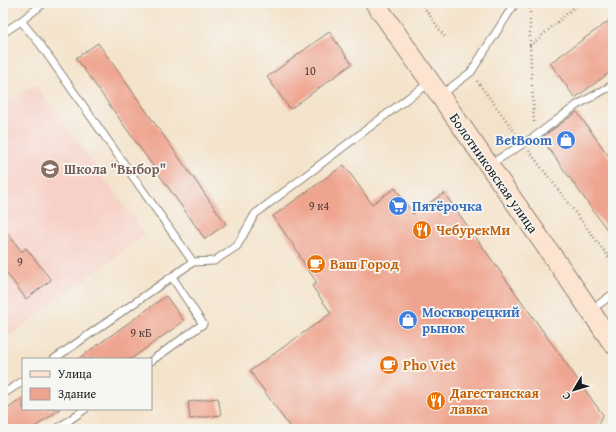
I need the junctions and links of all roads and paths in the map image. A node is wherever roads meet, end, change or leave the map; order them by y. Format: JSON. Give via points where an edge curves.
{"nodes":[{"id":1,"x":44,"y":3,"type":"edge"},
{"id":2,"x":375,"y":3,"type":"edge"},
{"id":3,"x":421,"y":3,"type":"edge"},
{"id":4,"x":515,"y":3,"type":"edge"},
{"id":5,"x":530,"y":3,"type":"edge"},
{"id":6,"x":579,"y":3,"type":"edge"},
{"id":7,"x":21,"y":21,"type":"junction"},
{"id":8,"x":3,"y":33,"type":"edge"},
{"id":9,"x":445,"y":37,"type":"dead end"},
{"id":10,"x":530,"y":46,"type":"junction"},
{"id":11,"x":470,"y":72,"type":"junction"},
{"id":12,"x":613,"y":85,"type":"edge"},
{"id":13,"x":436,"y":89,"type":"junction"},
{"id":14,"x":534,"y":137,"type":"junction"},
{"id":15,"x":523,"y":144,"type":"junction"},
{"id":16,"x":535,"y":159,"type":"junction"},
{"id":17,"x":488,"y":165,"type":"junction"},
{"id":18,"x":613,"y":252,"type":"edge"},
{"id":19,"x":608,"y":256,"type":"junction"},
{"id":20,"x":193,"y":262,"type":"junction"},
{"id":21,"x":613,"y":264,"type":"edge"},
{"id":22,"x":172,"y":277,"type":"junction"},
{"id":23,"x":613,"y":297,"type":"edge"},
{"id":24,"x":590,"y":311,"type":"junction"},
{"id":25,"x":613,"y":344,"type":"edge"},
{"id":26,"x":55,"y":358,"type":"edge"},
{"id":27,"x":152,"y":360,"type":"edge"},
{"id":28,"x":22,"y":382,"type":"edge"},
{"id":29,"x":3,"y":394,"type":"edge"},
{"id":30,"x":84,"y":410,"type":"edge"},
{"id":31,"x":57,"y":429,"type":"edge"}],
"edges":[{"from":1,"to":7,"type":"lane"},
{"from":2,"to":13,"type":"street","name":"Болотниковская улица"},
{"from":3,"to":9,"type":"path"},
{"from":4,"to":11,"type":"lane"},
{"from":5,"to":10,"type":"path"},
{"from":6,"to":10,"type":"path"},
{"from":7,"to":8,"type":"lane"},
{"from":7,"to":20,"type":"lane","via":[[40,44]]},
{"from":10,"to":14,"type":"path"},
{"from":11,"to":13,"type":"lane"},
{"from":11,"to":15,"type":"path"},
{"from":12,"to":14,"type":"lane","via":[[577,105]]},
{"from":13,"to":17,"type":"street","name":"Болотниковская улица"},
{"from":13,"to":20,"type":"lane","via":[[408,98],[255,214],[237,246],[214,261]]},
{"from":14,"to":15,"type":"lane"},
{"from":14,"to":16,"type":"path"},
{"from":15,"to":16,"type":"path"},
{"from":15,"to":17,"type":"lane"},
{"from":16,"to":19,"type":"path"},
{"from":17,"to":24,"type":"street","name":"Болотниковская улица"},
{"from":18,"to":19,"type":"path"},
{"from":19,"to":21,"type":"path"},
{"from":20,"to":22,"type":"lane"},
{"from":22,"to":26,"type":"lane"},
{"from":22,"to":27,"type":"lane","via":[[203,324]]},
{"from":23,"to":24,"type":"lane","via":[[610,296]]},
{"from":24,"to":25,"type":"street","name":"Болотниковская улица"},
{"from":28,"to":29,"type":"lane"},
{"from":30,"to":31,"type":"lane"}]}
